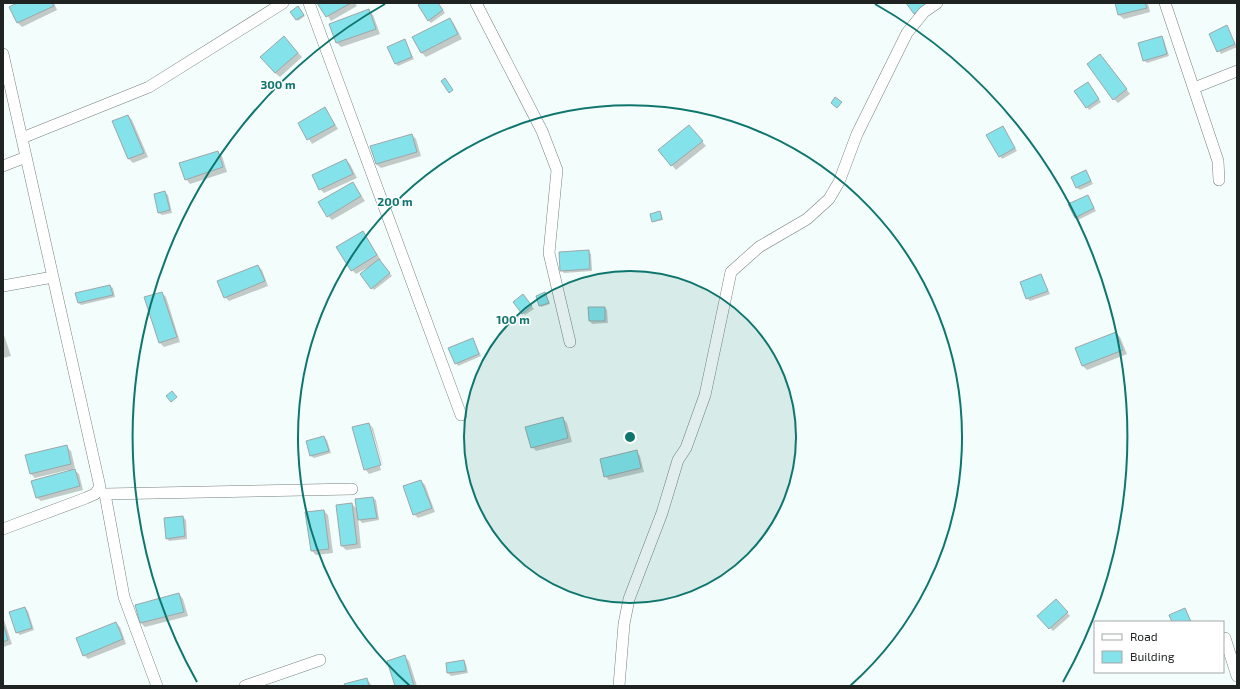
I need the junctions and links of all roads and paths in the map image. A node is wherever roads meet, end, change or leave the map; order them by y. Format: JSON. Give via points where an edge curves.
{"nodes":[{"id":1,"x":283,"y":3,"type":"edge"},
{"id":2,"x":309,"y":3,"type":"edge"},
{"id":3,"x":476,"y":3,"type":"edge"},
{"id":4,"x":937,"y":3,"type":"edge"},
{"id":5,"x":1165,"y":3,"type":"edge"},
{"id":6,"x":3,"y":54,"type":"edge"},
{"id":7,"x":1237,"y":71,"type":"edge"},
{"id":8,"x":1194,"y":88,"type":"junction"},
{"id":9,"x":22,"y":138,"type":"junction"},
{"id":10,"x":26,"y":157,"type":"junction"},
{"id":11,"x":3,"y":166,"type":"edge"},
{"id":12,"x":1219,"y":180,"type":"dead end"},
{"id":13,"x":53,"y":277,"type":"junction"},
{"id":14,"x":3,"y":286,"type":"edge"},
{"id":15,"x":570,"y":342,"type":"dead end"},
{"id":16,"x":461,"y":415,"type":"dead end"},
{"id":17,"x":352,"y":489,"type":"dead end"},
{"id":18,"x":3,"y":529,"type":"edge"},
{"id":19,"x":1225,"y":638,"type":"dead end"},
{"id":20,"x":320,"y":660,"type":"dead end"},
{"id":21,"x":1237,"y":676,"type":"edge"},
{"id":22,"x":157,"y":686,"type":"edge"},
{"id":23,"x":245,"y":686,"type":"edge"},
{"id":24,"x":620,"y":686,"type":"edge"}],
"edges":[{"from":1,"to":9,"type":"street","via":[[149,87]]},
{"from":2,"to":16,"type":"street"},
{"from":3,"to":15,"type":"street","via":[[542,131],[557,170],[549,253]]},
{"from":4,"to":24,"type":"street","via":[[924,12],[907,33],[857,134],[839,182],[829,199],[808,219],[759,247],[731,272],[705,395],[686,448],[678,460],[662,513],[629,599],[624,624]]},
{"from":5,"to":8,"type":"street"},
{"from":6,"to":9,"type":"street"},
{"from":7,"to":8,"type":"street"},
{"from":8,"to":12,"type":"street","via":[[1218,161]]},
{"from":9,"to":10,"type":"street"},
{"from":10,"to":11,"type":"street"},
{"from":10,"to":13,"type":"street"},
{"from":13,"to":14,"type":"street"},
{"from":13,"to":18,"type":"street","via":[[100,487],[95,494],[86,498]]},
{"from":17,"to":22,"type":"street","via":[[105,494],[124,597]]},
{"from":19,"to":21,"type":"street"},
{"from":20,"to":23,"type":"street"}]}
